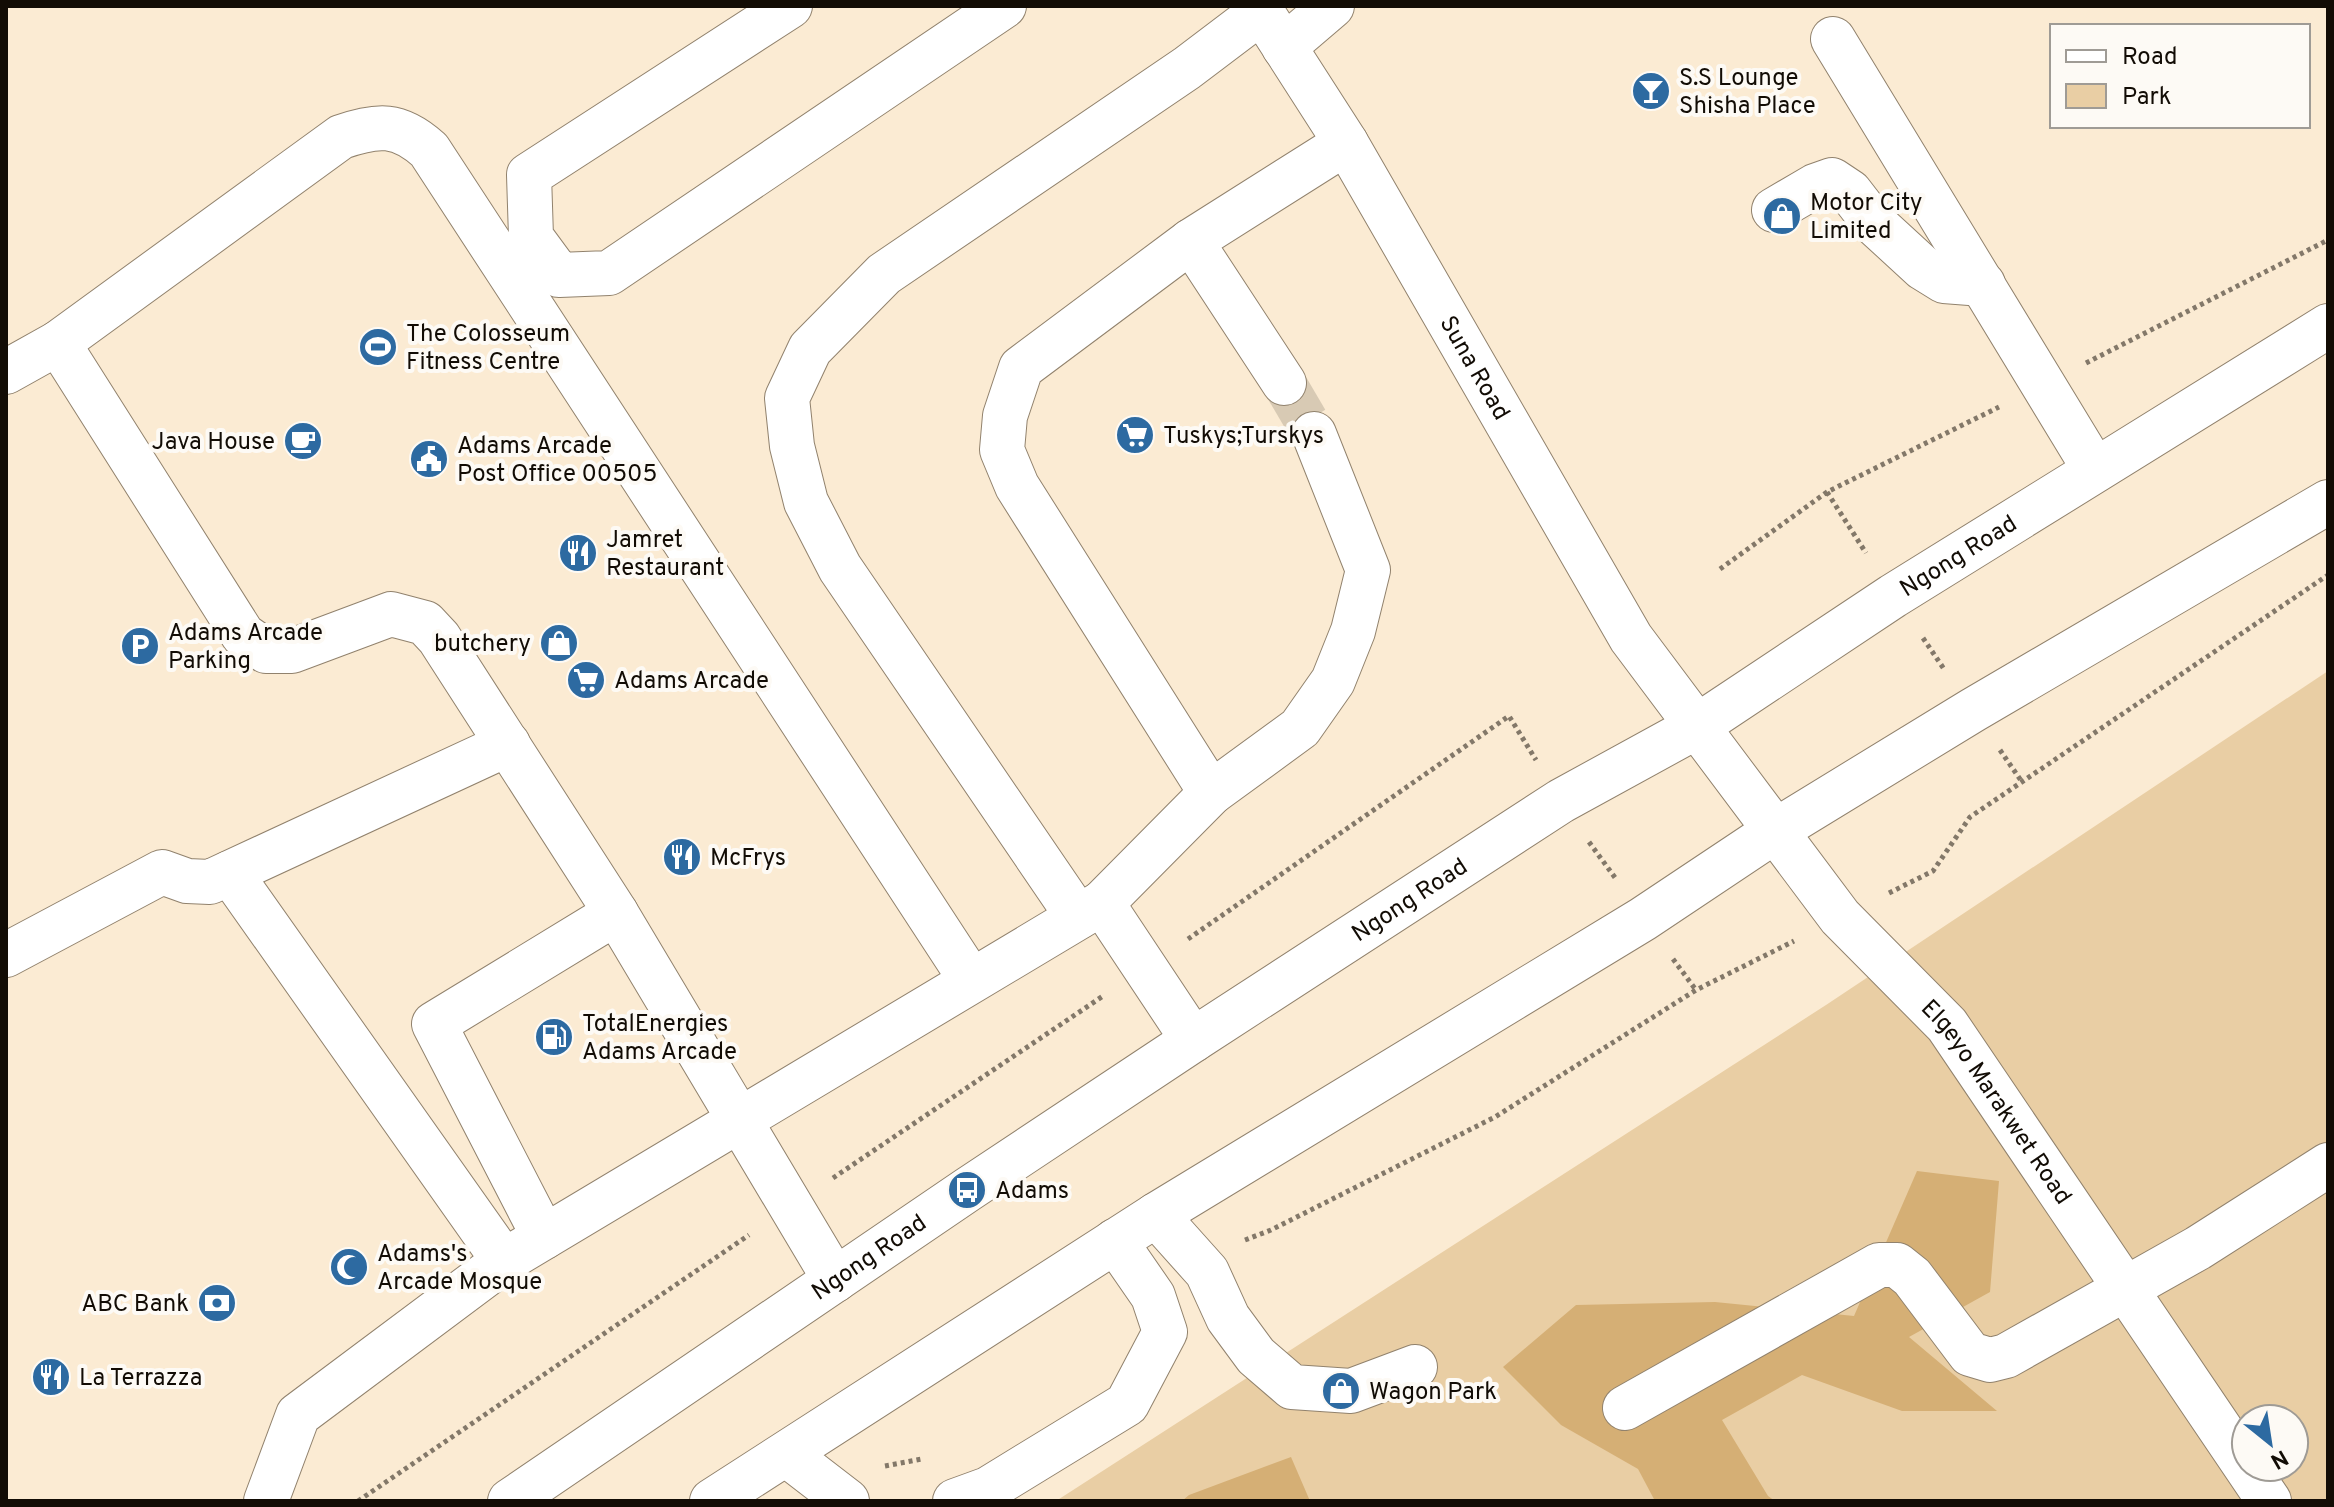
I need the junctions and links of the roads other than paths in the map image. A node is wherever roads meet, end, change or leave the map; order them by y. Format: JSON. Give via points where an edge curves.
{"nodes":[{"id":1,"x":790,"y":6,"type":"edge"},
{"id":2,"x":1004,"y":6,"type":"edge"},
{"id":3,"x":1332,"y":6,"type":"edge"},
{"id":4,"x":1268,"y":22,"type":"edge"},
{"id":5,"x":1833,"y":39,"type":"dead end"},
{"id":6,"x":1346,"y":143,"type":"junction"},
{"id":7,"x":1774,"y":210,"type":"dead end"},
{"id":8,"x":1191,"y":241,"type":"junction"},
{"id":9,"x":1983,"y":284,"type":"junction"},
{"id":10,"x":2328,"y":326,"type":"edge"},
{"id":11,"x":58,"y":343,"type":"junction"},
{"id":12,"x":6,"y":372,"type":"edge"},
{"id":13,"x":1284,"y":383,"type":"tunnel mouth"},
{"id":14,"x":1314,"y":434,"type":"tunnel mouth"},
{"id":15,"x":2095,"y":470,"type":"junction"},
{"id":16,"x":2328,"y":502,"type":"edge"},
{"id":17,"x":1696,"y":727,"type":"junction"},
{"id":18,"x":508,"y":744,"type":"junction"},
{"id":19,"x":1211,"y":793,"type":"junction"},
{"id":20,"x":1775,"y":831,"type":"junction"},
{"id":21,"x":230,"y":873,"type":"junction"},
{"id":22,"x":1090,"y":910,"type":"junction"},
{"id":23,"x":616,"y":913,"type":"junction"},
{"id":24,"x":6,"y":955,"type":"edge"},
{"id":25,"x":971,"y":980,"type":"junction"},
{"id":26,"x":1193,"y":1040,"type":"junction"},
{"id":27,"x":740,"y":1119,"type":"junction"},
{"id":28,"x":2328,"y":1165,"type":"edge"},
{"id":29,"x":1156,"y":1215,"type":"junction"},
{"id":30,"x":544,"y":1237,"type":"junction"},
{"id":31,"x":1115,"y":1241,"type":"junction"},
{"id":32,"x":504,"y":1261,"type":"junction"},
{"id":33,"x":835,"y":1280,"type":"junction"},
{"id":34,"x":2127,"y":1290,"type":"junction"},
{"id":35,"x":1415,"y":1367,"type":"dead end"},
{"id":36,"x":1625,"y":1408,"type":"dead end"},
{"id":37,"x":786,"y":1454,"type":"junction"},
{"id":38,"x":841,"y":1497,"type":"edge"},
{"id":39,"x":266,"y":1501,"type":"edge"},
{"id":40,"x":510,"y":1501,"type":"edge"},
{"id":41,"x":712,"y":1501,"type":"edge"},
{"id":42,"x":955,"y":1501,"type":"edge"},
{"id":43,"x":2269,"y":1501,"type":"edge"}],
"edges":[{"from":1,"to":2,"type":"main road","via":[[529,175],[531,237],[559,275],[609,273]]},
{"from":3,"to":4,"type":"main road"},
{"from":4,"to":6,"type":"main road","name":"Suna Road"},
{"from":4,"to":22,"type":"main road","via":[[1187,68],[884,274],[810,349],[787,398],[806,502],[840,568]]},
{"from":5,"to":9,"type":"main road"},
{"from":6,"to":8,"type":"main road"},
{"from":6,"to":17,"type":"main road","name":"Suna Road","via":[[1631,638]]},
{"from":7,"to":9,"type":"main road","via":[[1832,180],[1923,268],[1944,281]]},
{"from":8,"to":13,"type":"main road"},
{"from":8,"to":19,"type":"main road","via":[[1021,368],[1005,416],[1002,450],[1017,486]]},
{"from":9,"to":15,"type":"main road"},
{"from":10,"to":15,"type":"main road","name":"Ngong Road"},
{"from":11,"to":12,"type":"main road"},
{"from":11,"to":18,"type":"main road","via":[[243,635],[266,651],[292,651],[391,614],[425,623]]},
{"from":11,"to":25,"type":"main road","via":[[341,137],[364,129],[411,134],[429,150]]},
{"from":14,"to":19,"type":"main road","via":[[1368,570],[1353,631],[1333,681],[1300,728]]},
{"from":15,"to":17,"type":"main road","name":"Ngong Road"},
{"from":16,"to":20,"type":"main road"},
{"from":17,"to":20,"type":"main road","name":"Elgeyo Marakwet Road"},
{"from":17,"to":26,"type":"main road","name":"Ngong Road","via":[[1561,801]]},
{"from":18,"to":21,"type":"main road"},
{"from":18,"to":23,"type":"main road"},
{"from":19,"to":22,"type":"main road"},
{"from":20,"to":29,"type":"main road","via":[[1643,919]]},
{"from":20,"to":34,"type":"main road","name":"Elgeyo Marakwet Road","via":[[1840,917],[1947,1025]]},
{"from":21,"to":24,"type":"main road","via":[[210,882],[162,872]]},
{"from":21,"to":32,"type":"main road"},
{"from":22,"to":25,"type":"main road"},
{"from":22,"to":26,"type":"main road","via":[[1144,969]]},
{"from":23,"to":27,"type":"main road"},
{"from":23,"to":30,"type":"main road","via":[[434,1024]]},
{"from":25,"to":27,"type":"main road"},
{"from":26,"to":33,"type":"main road","name":"Ngong Road"},
{"from":27,"to":30,"type":"main road"},
{"from":27,"to":33,"type":"main road"},
{"from":28,"to":34,"type":"main road"},
{"from":29,"to":31,"type":"main road"},
{"from":29,"to":35,"type":"main road","via":[[1207,1272],[1228,1318],[1256,1356],[1292,1387],[1351,1391]]},
{"from":30,"to":32,"type":"main road"},
{"from":31,"to":37,"type":"main road"},
{"from":31,"to":42,"type":"main road","via":[[1153,1296],[1165,1332],[1127,1404],[988,1489]]},
{"from":32,"to":39,"type":"main road","via":[[298,1415]]},
{"from":33,"to":40,"type":"main road","name":"Ngong Road"},
{"from":34,"to":36,"type":"main road","via":[[1990,1360],[1970,1354],[1912,1277],[1897,1265],[1879,1265]]},
{"from":34,"to":43,"type":"main road","name":"Elgeyo Marakwet Road"},
{"from":37,"to":38,"type":"main road"},
{"from":37,"to":41,"type":"main road"}]}
